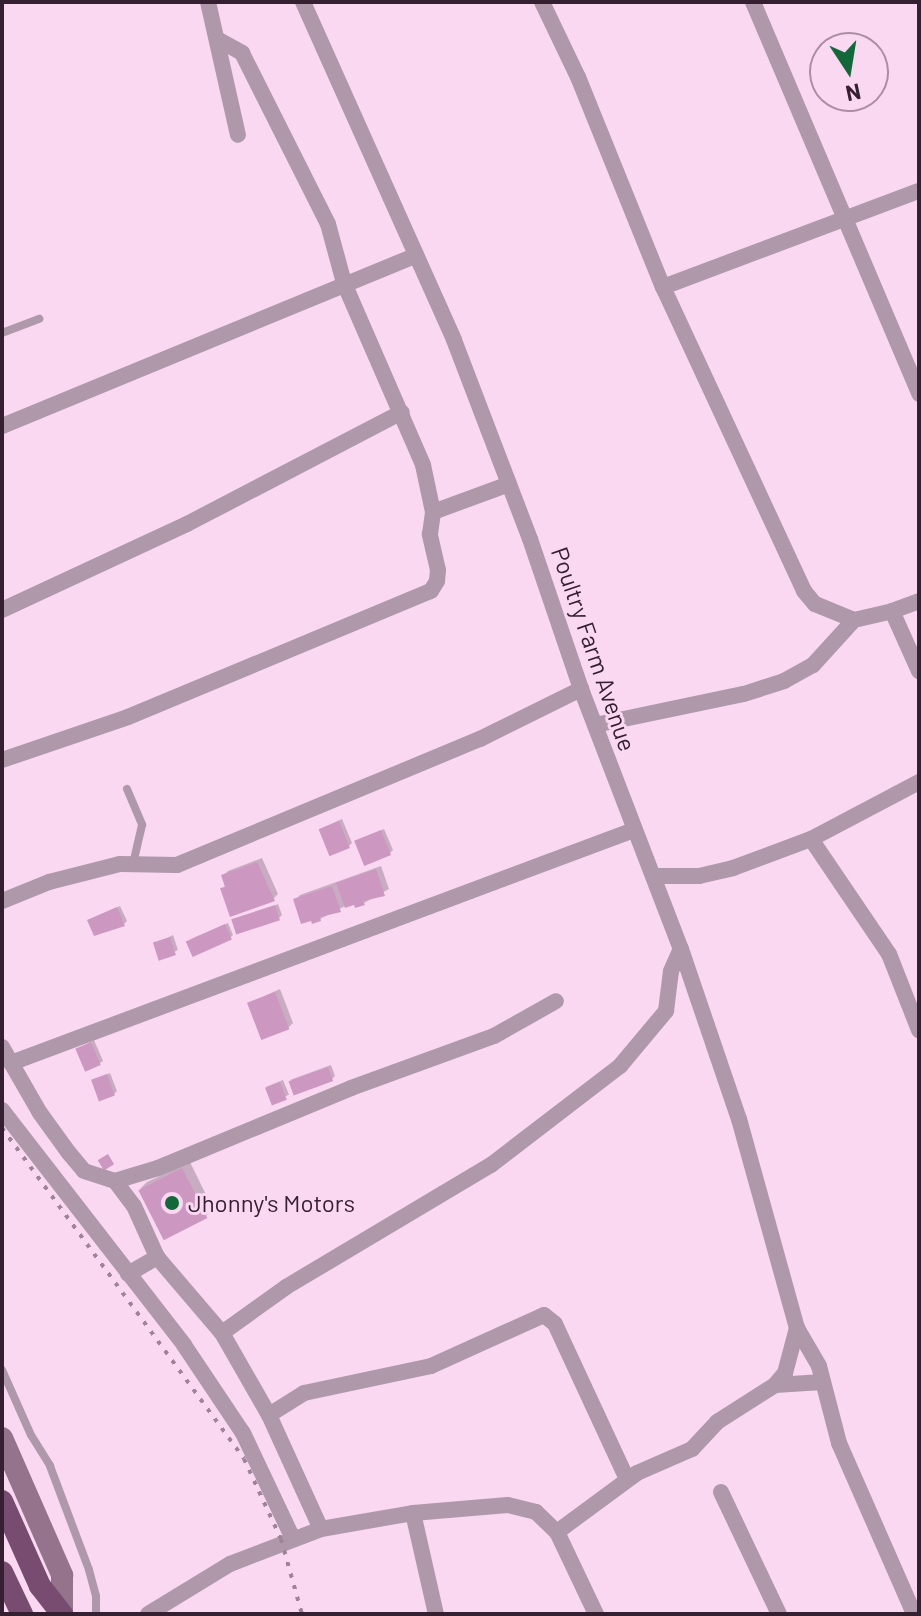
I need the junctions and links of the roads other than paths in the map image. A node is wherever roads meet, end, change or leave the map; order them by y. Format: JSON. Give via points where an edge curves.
{"nodes":[{"id":1,"x":208,"y":2,"type":"edge"},
{"id":2,"x":303,"y":2,"type":"edge"},
{"id":3,"x":542,"y":2,"type":"edge"},
{"id":4,"x":753,"y":2,"type":"edge"},
{"id":5,"x":217,"y":39,"type":"junction"},
{"id":6,"x":238,"y":135,"type":"dead end"},
{"id":7,"x":919,"y":191,"type":"edge"},
{"id":8,"x":847,"y":220,"type":"junction"},
{"id":9,"x":416,"y":255,"type":"junction"},
{"id":10,"x":344,"y":283,"type":"junction"},
{"id":11,"x":663,"y":287,"type":"junction"},
{"id":12,"x":39,"y":319,"type":"dead end"},
{"id":13,"x":2,"y":333,"type":"edge"},
{"id":14,"x":919,"y":394,"type":"edge"},
{"id":15,"x":402,"y":412,"type":"junction"},
{"id":16,"x":2,"y":426,"type":"edge"},
{"id":17,"x":509,"y":484,"type":"junction"},
{"id":18,"x":433,"y":512,"type":"junction"},
{"id":19,"x":919,"y":601,"type":"edge"},
{"id":20,"x":2,"y":610,"type":"edge"},
{"id":21,"x":892,"y":611,"type":"junction"},
{"id":22,"x":854,"y":620,"type":"junction"},
{"id":23,"x":919,"y":671,"type":"edge"},
{"id":24,"x":581,"y":689,"type":"junction"},
{"id":25,"x":595,"y":725,"type":"junction"},
{"id":26,"x":2,"y":760,"type":"edge"},
{"id":27,"x":919,"y":782,"type":"edge"},
{"id":28,"x":127,"y":789,"type":"dead end"},
{"id":29,"x":634,"y":830,"type":"junction"},
{"id":30,"x":811,"y":839,"type":"junction"},
{"id":31,"x":132,"y":865,"type":"junction"},
{"id":32,"x":654,"y":876,"type":"junction"},
{"id":33,"x":2,"y":901,"type":"edge"},
{"id":34,"x":681,"y":949,"type":"junction"},
{"id":35,"x":556,"y":1001,"type":"dead end"},
{"id":36,"x":919,"y":1030,"type":"edge"},
{"id":37,"x":2,"y":1047,"type":"edge"},
{"id":38,"x":11,"y":1063,"type":"junction"},
{"id":39,"x":2,"y":1110,"type":"edge"},
{"id":40,"x":69,"y":1153,"type":"junction"},
{"id":41,"x":50,"y":1168,"type":"junction"},
{"id":42,"x":115,"y":1181,"type":"junction"},
{"id":43,"x":157,"y":1257,"type":"junction"},
{"id":44,"x":128,"y":1274,"type":"junction"},
{"id":45,"x":797,"y":1328,"type":"junction"},
{"id":46,"x":222,"y":1333,"type":"junction"},
{"id":47,"x":2,"y":1370,"type":"edge"},
{"id":48,"x":823,"y":1382,"type":"junction"},
{"id":49,"x":775,"y":1385,"type":"junction"},
{"id":50,"x":269,"y":1415,"type":"junction"},
{"id":51,"x":2,"y":1438,"type":"edge"},
{"id":52,"x":627,"y":1479,"type":"junction"},
{"id":53,"x":721,"y":1492,"type":"dead end"},
{"id":54,"x":2,"y":1501,"type":"edge"},
{"id":55,"x":413,"y":1513,"type":"junction"},
{"id":56,"x":321,"y":1529,"type":"junction"},
{"id":57,"x":557,"y":1532,"type":"junction"},
{"id":58,"x":293,"y":1539,"type":"junction"},
{"id":59,"x":2,"y":1572,"type":"edge"},
{"id":60,"x":22,"y":1614,"type":"edge"},
{"id":61,"x":62,"y":1614,"type":"edge"},
{"id":62,"x":96,"y":1614,"type":"edge"},
{"id":63,"x":148,"y":1614,"type":"edge"},
{"id":64,"x":436,"y":1614,"type":"edge"},
{"id":65,"x":596,"y":1614,"type":"edge"},
{"id":66,"x":779,"y":1614,"type":"edge"},
{"id":67,"x":914,"y":1614,"type":"edge"}],
"edges":[{"from":1,"to":5,"type":"street"},
{"from":2,"to":9,"type":"street","name":"Poultry Farm Avenue"},
{"from":3,"to":11,"type":"street"},
{"from":4,"to":8,"type":"street"},
{"from":5,"to":6,"type":"street"},
{"from":5,"to":10,"type":"street","via":[[242,53],[260,85],[328,224]]},
{"from":7,"to":8,"type":"street"},
{"from":8,"to":11,"type":"street"},
{"from":8,"to":14,"type":"street"},
{"from":9,"to":10,"type":"street"},
{"from":9,"to":17,"type":"street","name":"Poultry Farm Avenue"},
{"from":10,"to":15,"type":"street"},
{"from":10,"to":16,"type":"street"},
{"from":11,"to":22,"type":"street","via":[[804,591],[815,604]]},
{"from":12,"to":13,"type":"lane"},
{"from":15,"to":18,"type":"street","via":[[423,465]]},
{"from":15,"to":20,"type":"street","via":[[187,524]]},
{"from":17,"to":18,"type":"street"},
{"from":17,"to":24,"type":"street","name":"Poultry Farm Avenue"},
{"from":18,"to":26,"type":"street","via":[[430,534],[438,570],[431,591],[128,717]]},
{"from":19,"to":21,"type":"street"},
{"from":21,"to":22,"type":"street"},
{"from":21,"to":23,"type":"street"},
{"from":22,"to":25,"type":"street","via":[[813,665],[784,681]]},
{"from":24,"to":25,"type":"street","name":"Poultry Farm Avenue"},
{"from":24,"to":31,"type":"street","via":[[480,739],[177,865]]},
{"from":25,"to":29,"type":"street","name":"Poultry Farm Avenue"},
{"from":27,"to":30,"type":"street"},
{"from":28,"to":31,"type":"lane","via":[[142,825]]},
{"from":29,"to":32,"type":"street","name":"Poultry Farm Avenue"},
{"from":29,"to":38,"type":"street"},
{"from":30,"to":32,"type":"street","via":[[733,868],[699,876]]},
{"from":30,"to":36,"type":"street","via":[[889,954]]},
{"from":31,"to":33,"type":"street","via":[[49,882]]},
{"from":32,"to":34,"type":"street","name":"Poultry Farm Avenue"},
{"from":34,"to":45,"type":"street","name":"Poultry Farm Avenue","via":[[756,1171]]},
{"from":34,"to":46,"type":"street","via":[[671,971],[666,1011],[620,1066],[491,1165],[286,1287]]},
{"from":35,"to":42,"type":"street","via":[[494,1036]]},
{"from":37,"to":38,"type":"street"},
{"from":38,"to":40,"type":"street"},
{"from":39,"to":41,"type":"street"},
{"from":40,"to":41,"type":"street"},
{"from":40,"to":42,"type":"street","via":[[84,1171]]},
{"from":41,"to":44,"type":"street"},
{"from":42,"to":43,"type":"street","via":[[134,1206]]},
{"from":43,"to":44,"type":"street"},
{"from":43,"to":46,"type":"street"},
{"from":44,"to":58,"type":"street","via":[[243,1433]]},
{"from":45,"to":48,"type":"street"},
{"from":45,"to":49,"type":"street","via":[[792,1355]]},
{"from":46,"to":50,"type":"street"},
{"from":47,"to":62,"type":"lane","via":[[50,1466],[89,1570]]},
{"from":48,"to":49,"type":"street"},
{"from":48,"to":67,"type":"street","via":[[839,1443]]},
{"from":49,"to":52,"type":"street","via":[[717,1422],[692,1449]]},
{"from":50,"to":52,"type":"street","via":[[304,1393],[431,1366],[544,1315],[555,1324]]},
{"from":50,"to":56,"type":"street"},
{"from":51,"to":61,"type":"main road","via":[[62,1575]]},
{"from":52,"to":57,"type":"street"},
{"from":53,"to":66,"type":"street"},
{"from":54,"to":61,"type":"highway","via":[[40,1586]]},
{"from":55,"to":56,"type":"street"},
{"from":55,"to":57,"type":"street","via":[[525,1507]]},
{"from":55,"to":64,"type":"street"},
{"from":56,"to":58,"type":"street"},
{"from":57,"to":65,"type":"street"},
{"from":58,"to":63,"type":"street","via":[[230,1564]]},
{"from":59,"to":60,"type":"highway"}]}
